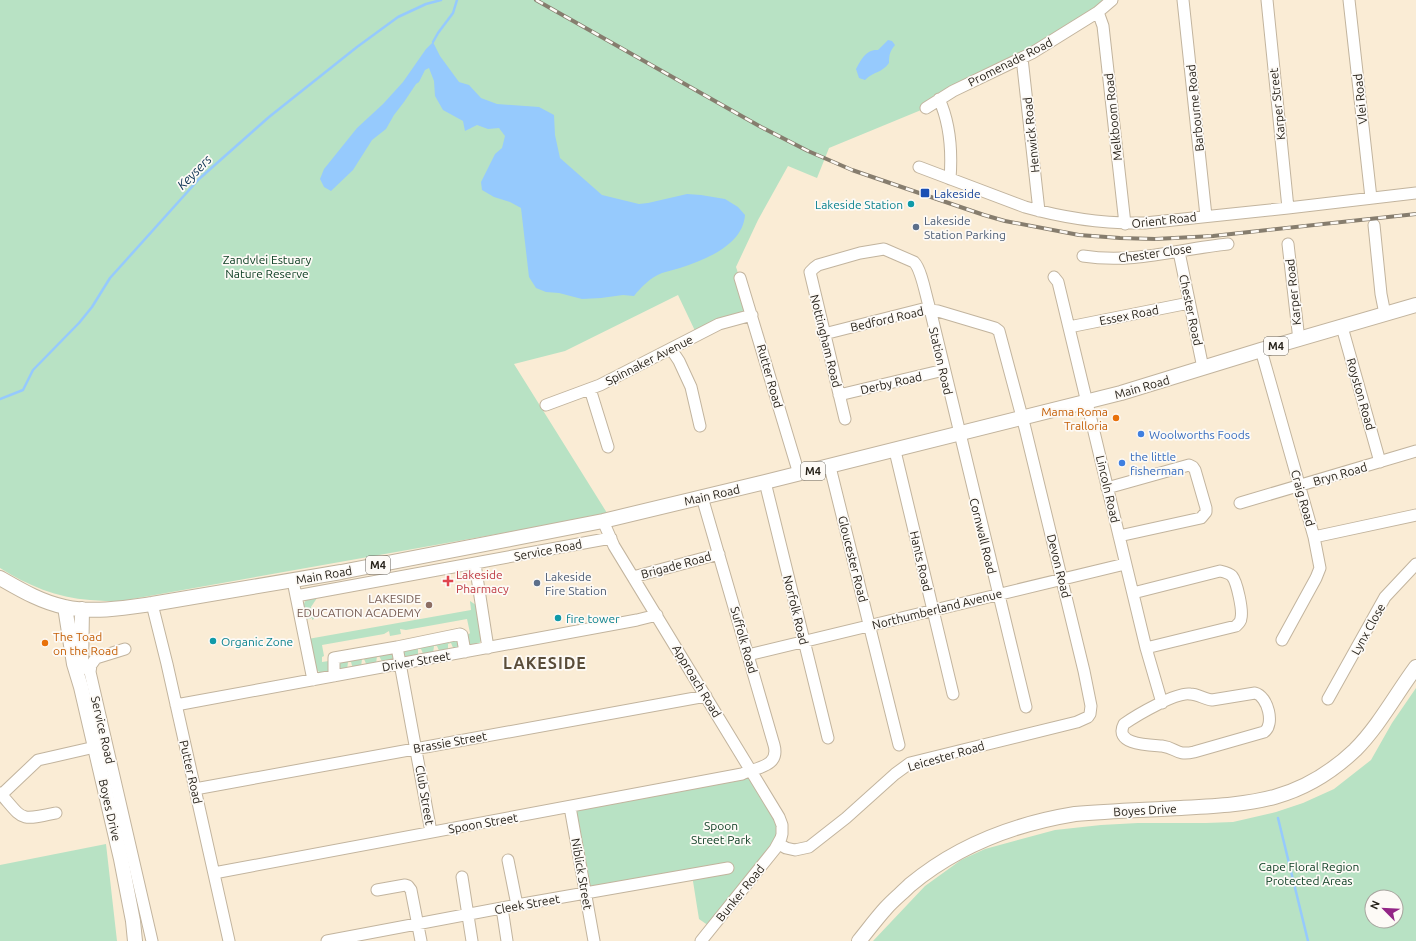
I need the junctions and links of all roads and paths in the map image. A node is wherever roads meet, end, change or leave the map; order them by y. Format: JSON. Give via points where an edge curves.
{"nodes":[{"id":1,"x":1112,"y":0,"type":"edge"},
{"id":2,"x":1183,"y":0,"type":"edge"},
{"id":3,"x":1267,"y":0,"type":"edge"},
{"id":4,"x":1350,"y":0,"type":"edge"},
{"id":5,"x":1098,"y":12,"type":"junction"},
{"id":6,"x":1022,"y":58,"type":"junction"},
{"id":7,"x":939,"y":99,"type":"junction"},
{"id":8,"x":926,"y":108,"type":"dead end"},
{"id":9,"x":919,"y":167,"type":"dead end"},
{"id":10,"x":950,"y":179,"type":"junction"},
{"id":11,"x":1416,"y":193,"type":"edge"},
{"id":12,"x":1371,"y":198,"type":"junction"},
{"id":13,"x":1288,"y":208,"type":"junction"},
{"id":14,"x":1039,"y":211,"type":"junction"},
{"id":15,"x":1206,"y":216,"type":"junction"},
{"id":16,"x":1125,"y":224,"type":"junction"},
{"id":17,"x":1374,"y":225,"type":"dead end"},
{"id":18,"x":1228,"y":244,"type":"dead end"},
{"id":19,"x":1288,"y":244,"type":"dead end"},
{"id":20,"x":1179,"y":252,"type":"junction"},
{"id":21,"x":1082,"y":256,"type":"dead end"},
{"id":22,"x":917,"y":265,"type":"joint"},
{"id":23,"x":1054,"y":277,"type":"dead end"},
{"id":24,"x":740,"y":278,"type":"dead end"},
{"id":25,"x":1189,"y":303,"type":"junction"},
{"id":26,"x":1416,"y":305,"type":"edge"},
{"id":27,"x":930,"y":309,"type":"junction"},
{"id":28,"x":1385,"y":314,"type":"junction"},
{"id":29,"x":752,"y":315,"type":"junction"},
{"id":30,"x":1069,"y":327,"type":"junction"},
{"id":31,"x":1342,"y":327,"type":"junction"},
{"id":32,"x":824,"y":334,"type":"junction"},
{"id":33,"x":1299,"y":340,"type":"junction"},
{"id":34,"x":671,"y":349,"type":"junction"},
{"id":35,"x":1261,"y":350,"type":"junction"},
{"id":36,"x":1203,"y":368,"type":"junction"},
{"id":37,"x":944,"y":370,"type":"junction"},
{"id":38,"x":590,"y":389,"type":"junction"},
{"id":39,"x":839,"y":395,"type":"junction"},
{"id":40,"x":1087,"y":402,"type":"junction"},
{"id":41,"x":546,"y":405,"type":"dead end"},
{"id":42,"x":845,"y":419,"type":"dead end"},
{"id":43,"x":1022,"y":419,"type":"junction"},
{"id":44,"x":700,"y":426,"type":"dead end"},
{"id":45,"x":959,"y":435,"type":"junction"},
{"id":46,"x":608,"y":447,"type":"dead end"},
{"id":47,"x":895,"y":451,"type":"junction"},
{"id":48,"x":1416,"y":451,"type":"edge"},
{"id":49,"x":1380,"y":462,"type":"junction"},
{"id":50,"x":830,"y":467,"type":"junction"},
{"id":51,"x":799,"y":474,"type":"junction"},
{"id":52,"x":765,"y":482,"type":"junction"},
{"id":53,"x":1300,"y":485,"type":"junction"},
{"id":54,"x":1107,"y":488,"type":"junction"},
{"id":55,"x":702,"y":497,"type":"junction"},
{"id":56,"x":1240,"y":503,"type":"dead end"},
{"id":57,"x":1416,"y":515,"type":"edge"},
{"id":58,"x":603,"y":521,"type":"junction"},
{"id":59,"x":542,"y":533,"type":"junction"},
{"id":60,"x":1119,"y":536,"type":"junction"},
{"id":61,"x":1314,"y":537,"type":"junction"},
{"id":62,"x":611,"y":538,"type":"junction"},
{"id":63,"x":546,"y":550,"type":"junction"},
{"id":64,"x":719,"y":554,"type":"junction"},
{"id":65,"x":475,"y":564,"type":"junction"},
{"id":66,"x":1126,"y":564,"type":"junction"},
{"id":67,"x":1416,"y":564,"type":"edge"},
{"id":68,"x":633,"y":576,"type":"junction"},
{"id":69,"x":0,"y":578,"type":"edge"},
{"id":70,"x":1062,"y":579,"type":"junction"},
{"id":71,"x":293,"y":581,"type":"junction"},
{"id":72,"x":1133,"y":593,"type":"junction"},
{"id":73,"x":998,"y":594,"type":"junction"},
{"id":74,"x":296,"y":596,"type":"junction"},
{"id":75,"x":152,"y":604,"type":"junction"},
{"id":76,"x":65,"y":607,"type":"junction"},
{"id":77,"x":82,"y":609,"type":"junction"},
{"id":78,"x":933,"y":610,"type":"junction"},
{"id":79,"x":657,"y":615,"type":"junction"},
{"id":80,"x":869,"y":626,"type":"junction"},
{"id":81,"x":1282,"y":640,"type":"dead end"},
{"id":82,"x":804,"y":642,"type":"junction"},
{"id":83,"x":488,"y":648,"type":"junction"},
{"id":84,"x":1146,"y":648,"type":"junction"},
{"id":85,"x":125,"y":649,"type":"dead end"},
{"id":86,"x":398,"y":650,"type":"junction"},
{"id":87,"x":465,"y":652,"type":"junction"},
{"id":88,"x":748,"y":655,"type":"junction"},
{"id":89,"x":400,"y":664,"type":"junction"},
{"id":90,"x":1416,"y":667,"type":"edge"},
{"id":91,"x":334,"y":676,"type":"junction"},
{"id":92,"x":313,"y":680,"type":"junction"},
{"id":93,"x":84,"y":684,"type":"junction"},
{"id":94,"x":953,"y":694,"type":"dead end"},
{"id":95,"x":706,"y":696,"type":"junction"},
{"id":96,"x":1328,"y":699,"type":"dead end"},
{"id":97,"x":1162,"y":703,"type":"junction"},
{"id":98,"x":176,"y":705,"type":"junction"},
{"id":99,"x":1026,"y":707,"type":"dead end"},
{"id":100,"x":1090,"y":714,"type":"joint"},
{"id":101,"x":828,"y":738,"type":"dead end"},
{"id":102,"x":899,"y":745,"type":"dead end"},
{"id":103,"x":95,"y":747,"type":"junction"},
{"id":104,"x":416,"y":749,"type":"junction"},
{"id":105,"x":751,"y":770,"type":"junction"},
{"id":106,"x":194,"y":789,"type":"junction"},
{"id":107,"x":1,"y":794,"type":"edge"},
{"id":108,"x":570,"y":807,"type":"junction"},
{"id":109,"x":56,"y":813,"type":"dead end"},
{"id":110,"x":431,"y":832,"type":"junction"},
{"id":111,"x":778,"y":844,"type":"junction"},
{"id":112,"x":508,"y":860,"type":"dead end"},
{"id":113,"x":728,"y":868,"type":"dead end"},
{"id":114,"x":214,"y":873,"type":"junction"},
{"id":115,"x":462,"y":877,"type":"dead end"},
{"id":116,"x":377,"y":890,"type":"dead end"},
{"id":117,"x":586,"y":893,"type":"junction"},
{"id":118,"x":516,"y":905,"type":"junction"},
{"id":119,"x":502,"y":908,"type":"junction"},
{"id":120,"x":467,"y":914,"type":"junction"},
{"id":121,"x":418,"y":923,"type":"junction"},
{"id":122,"x":135,"y":941,"type":"edge"},
{"id":123,"x":152,"y":941,"type":"edge"},
{"id":124,"x":229,"y":941,"type":"edge"},
{"id":125,"x":329,"y":941,"type":"edge"},
{"id":126,"x":421,"y":941,"type":"edge"},
{"id":127,"x":472,"y":941,"type":"edge"},
{"id":128,"x":507,"y":941,"type":"edge"},
{"id":129,"x":594,"y":941,"type":"edge"},
{"id":130,"x":701,"y":941,"type":"edge"},
{"id":131,"x":859,"y":941,"type":"edge"}],
"edges":[{"from":1,"to":5,"type":"street","name":"Promenade Road"},
{"from":2,"to":15,"type":"street","name":"Barbourne Road"},
{"from":3,"to":13,"type":"street","name":"Karper Street"},
{"from":4,"to":12,"type":"street","name":"Vlei Road"},
{"from":5,"to":6,"type":"street","name":"Promenade Road"},
{"from":5,"to":16,"type":"street","name":"Melkboom Road","via":[[1103,26]]},
{"from":6,"to":7,"type":"street","name":"Promenade Road"},
{"from":6,"to":14,"type":"street","name":"Henwick Road"},
{"from":7,"to":8,"type":"street","name":"Promenade Road"},
{"from":7,"to":10,"type":"street","via":[[946,114],[948,128]]},
{"from":9,"to":10,"type":"street","name":"Orient Road"},
{"from":10,"to":14,"type":"street","name":"Orient Road"},
{"from":11,"to":12,"type":"street","name":"Orient Road"},
{"from":12,"to":13,"type":"street","name":"Orient Road"},
{"from":13,"to":15,"type":"street","name":"Orient Road"},
{"from":14,"to":16,"type":"street","name":"Orient Road"},
{"from":15,"to":16,"type":"street","name":"Orient Road"},
{"from":17,"to":28,"type":"street"},
{"from":18,"to":20,"type":"street","name":"Chester Close"},
{"from":19,"to":33,"type":"street","name":"Karper Road"},
{"from":20,"to":21,"type":"street","name":"Chester Close","via":[[1130,258],[1102,259]]},
{"from":20,"to":25,"type":"street","name":"Chester Road"},
{"from":22,"to":27,"type":"street","name":"Station Road"},
{"from":22,"to":32,"type":"street","name":"Nottingham Road","via":[[884,249],[860,253],[812,269],[810,274]]},
{"from":23,"to":30,"type":"street","name":"Lincoln Road","via":[[1058,282]]},
{"from":24,"to":29,"type":"street","name":"Rutter Road"},
{"from":25,"to":30,"type":"street","name":"Essex Road"},
{"from":25,"to":36,"type":"street","name":"Chester Road"},
{"from":26,"to":28,"type":"main road","name":"Main Road","number":"M4"},
{"from":27,"to":32,"type":"street","name":"Bedford Road","via":[[917,310]]},
{"from":27,"to":37,"type":"street","name":"Station Road"},
{"from":27,"to":43,"type":"street","name":"Bedford Road","via":[[999,331]]},
{"from":28,"to":31,"type":"main road","name":"Main Road","number":"M4"},
{"from":29,"to":34,"type":"street","name":"Spinnaker Avenue","via":[[719,324]]},
{"from":29,"to":51,"type":"street","name":"Rutter Road"},
{"from":30,"to":40,"type":"street","name":"Lincoln Road"},
{"from":31,"to":33,"type":"main road","name":"Main Road","number":"M4"},
{"from":31,"to":49,"type":"street","name":"Royston Road"},
{"from":32,"to":39,"type":"street","name":"Nottingham Road"},
{"from":33,"to":35,"type":"main road","name":"Main Road","number":"M4"},
{"from":34,"to":38,"type":"street","name":"Spinnaker Avenue"},
{"from":34,"to":44,"type":"street","via":[[691,386]]},
{"from":35,"to":36,"type":"main road","name":"Main Road","number":"M4"},
{"from":35,"to":53,"type":"street","name":"Craig Road"},
{"from":36,"to":40,"type":"main road","name":"Main Road","number":"M4","via":[[1150,386]]},
{"from":37,"to":39,"type":"street","name":"Derby Road"},
{"from":37,"to":45,"type":"street","name":"Station Road"},
{"from":38,"to":41,"type":"street","name":"Spinnaker Avenue"},
{"from":38,"to":46,"type":"street"},
{"from":39,"to":42,"type":"street","name":"Nottingham Road"},
{"from":40,"to":43,"type":"main road","name":"Main Road","number":"M4"},
{"from":40,"to":54,"type":"street","name":"Lincoln Road"},
{"from":43,"to":45,"type":"main road","name":"Main Road","number":"M4"},
{"from":43,"to":70,"type":"street","name":"Devon Road"},
{"from":45,"to":47,"type":"main road","name":"Main Road","number":"M4"},
{"from":45,"to":73,"type":"street","name":"Cornwall Road"},
{"from":47,"to":50,"type":"main road","name":"Main Road","number":"M4"},
{"from":47,"to":78,"type":"street","name":"Hants Road"},
{"from":48,"to":49,"type":"street","name":"Bryn Road"},
{"from":49,"to":53,"type":"street","name":"Bryn Road"},
{"from":50,"to":51,"type":"main road","name":"Main Road","number":"M4"},
{"from":50,"to":80,"type":"street","name":"Gloucester Road"},
{"from":51,"to":52,"type":"main road","name":"Main Road","number":"M4"},
{"from":52,"to":55,"type":"main road","name":"Main Road","number":"M4"},
{"from":52,"to":82,"type":"street","name":"Norfolk Road"},
{"from":53,"to":56,"type":"street","name":"Bryn Road"},
{"from":53,"to":61,"type":"street","name":"Craig Road"},
{"from":54,"to":60,"type":"street","name":"Lincoln Road"},
{"from":54,"to":60,"type":"street","via":[[1189,465],[1195,470],[1206,508],[1201,518]]},
{"from":55,"to":58,"type":"main road","name":"Main Road","number":"M4"},
{"from":55,"to":64,"type":"street","name":"Suffolk Road"},
{"from":57,"to":61,"type":"street"},
{"from":58,"to":59,"type":"main road","name":"Main Road","number":"M4"},
{"from":58,"to":62,"type":"street","name":"Approach Road"},
{"from":59,"to":63,"type":"street"},
{"from":59,"to":71,"type":"main road","name":"Main Road","number":"M4"},
{"from":60,"to":66,"type":"street","name":"Lincoln Road"},
{"from":61,"to":81,"type":"street","name":"Craig Road","via":[[1320,568]]},
{"from":62,"to":63,"type":"street","name":"Service Road"},
{"from":62,"to":68,"type":"street","name":"Approach Road"},
{"from":63,"to":65,"type":"street","name":"Service Road"},
{"from":64,"to":68,"type":"street","name":"Brigade Road"},
{"from":64,"to":88,"type":"street","name":"Suffolk Road"},
{"from":65,"to":74,"type":"street","name":"Service Road"},
{"from":65,"to":83,"type":"street"},
{"from":66,"to":70,"type":"street","name":"Northumberland Avenue"},
{"from":66,"to":72,"type":"street","name":"Lincoln Road"},
{"from":67,"to":96,"type":"street","name":"Lynx Close","via":[[1385,597]]},
{"from":68,"to":79,"type":"street","name":"Approach Road"},
{"from":69,"to":76,"type":"main road","name":"Main Road","number":"M4","via":[[38,598]]},
{"from":70,"to":73,"type":"street","name":"Northumberland Avenue"},
{"from":70,"to":100,"type":"street","name":"Devon Road","via":[[1084,671],[1091,706]]},
{"from":71,"to":74,"type":"street"},
{"from":71,"to":75,"type":"main road","name":"Main Road","number":"M4"},
{"from":72,"to":84,"type":"street","name":"Lincoln Road"},
{"from":72,"to":84,"type":"street","via":[[1220,571],[1228,573],[1235,583],[1242,614],[1240,623],[1236,626]]},
{"from":73,"to":78,"type":"street","name":"Northumberland Avenue"},
{"from":73,"to":99,"type":"street","name":"Cornwall Road"},
{"from":74,"to":92,"type":"street"},
{"from":75,"to":77,"type":"main road","name":"Main Road","number":"M4","via":[[127,608]]},
{"from":75,"to":98,"type":"street","name":"Putter Road"},
{"from":76,"to":77,"type":"main road","name":"Main Road","number":"M4"},
{"from":76,"to":93,"type":"main road","name":"Boyes Drive","via":[[73,657]]},
{"from":77,"to":93,"type":"main road","name":"Boyes Drive"},
{"from":78,"to":80,"type":"street","name":"Northumberland Avenue"},
{"from":78,"to":94,"type":"street","name":"Hants Road"},
{"from":79,"to":83,"type":"street","name":"Driver Street"},
{"from":79,"to":95,"type":"street","name":"Approach Road"},
{"from":80,"to":82,"type":"street","name":"Northumberland Avenue"},
{"from":80,"to":102,"type":"street","name":"Gloucester Road"},
{"from":82,"to":88,"type":"street","name":"Northumberland Avenue"},
{"from":82,"to":101,"type":"street","name":"Norfolk Road"},
{"from":83,"to":87,"type":"street","name":"Driver Street"},
{"from":84,"to":97,"type":"street","name":"Lincoln Road"},
{"from":85,"to":93,"type":"street","name":"Service Road","via":[[92,661]]},
{"from":86,"to":87,"type":"street","via":[[460,634]]},
{"from":86,"to":89,"type":"street","name":"Club Street"},
{"from":86,"to":91,"type":"street","via":[[334,658]]},
{"from":87,"to":89,"type":"street","name":"Driver Street"},
{"from":88,"to":105,"type":"street","name":"Suffolk Road","via":[[776,751],[772,761]]},
{"from":89,"to":91,"type":"street","name":"Driver Street"},
{"from":89,"to":104,"type":"street","name":"Club Street"},
{"from":90,"to":131,"type":"main road","name":"Boyes Drive","via":[[1355,749],[1310,783],[1285,794],[1247,803],[1075,814],[1012,828],[975,843],[932,869],[899,895]]},
{"from":91,"to":92,"type":"street","name":"Driver Street"},
{"from":92,"to":98,"type":"street","name":"Driver Street"},
{"from":93,"to":103,"type":"main road","name":"Boyes Drive"},
{"from":93,"to":123,"type":"street","name":"Service Road"},
{"from":95,"to":104,"type":"street","name":"Brassie Street"},
{"from":95,"to":105,"type":"street","name":"Approach Road"},
{"from":97,"to":97,"type":"street","via":[[1124,724],[1122,730],[1125,738],[1140,744],[1163,746],[1178,753],[1187,753],[1264,732],[1269,726],[1265,700],[1255,693],[1212,700],[1188,694]]},
{"from":98,"to":106,"type":"street","name":"Putter Road"},
{"from":100,"to":111,"type":"street","name":"Leicester Road","via":[[1077,722],[910,764],[898,771],[846,818],[809,846],[795,850]]},
{"from":103,"to":107,"type":"street","via":[[38,760]]},
{"from":103,"to":122,"type":"main road","name":"Boyes Drive","via":[[121,858]]},
{"from":104,"to":106,"type":"street","name":"Brassie Street"},
{"from":104,"to":110,"type":"street","name":"Club Street"},
{"from":105,"to":108,"type":"street","name":"Spoon Street","via":[[742,774]]},
{"from":105,"to":111,"type":"street","name":"Approach Road","via":[[781,821],[782,834]]},
{"from":106,"to":114,"type":"street","name":"Putter Road"},
{"from":107,"to":109,"type":"street","via":[[16,813],[26,818]]},
{"from":108,"to":110,"type":"street","name":"Spoon Street"},
{"from":108,"to":117,"type":"street","name":"Niblick Street"},
{"from":110,"to":114,"type":"street","name":"Spoon Street"},
{"from":111,"to":130,"type":"street","name":"Bunker Road"},
{"from":112,"to":118,"type":"street"},
{"from":113,"to":117,"type":"street","name":"Cleek Street"},
{"from":114,"to":124,"type":"street","name":"Putter Road"},
{"from":115,"to":120,"type":"street"},
{"from":116,"to":121,"type":"street","via":[[408,886]]},
{"from":117,"to":118,"type":"street","name":"Cleek Street"},
{"from":117,"to":129,"type":"street","name":"Niblick Street"},
{"from":118,"to":119,"type":"street","name":"Cleek Street"},
{"from":119,"to":120,"type":"street","name":"Cleek Street"},
{"from":119,"to":128,"type":"street"},
{"from":120,"to":121,"type":"street","name":"Cleek Street"},
{"from":120,"to":127,"type":"street"},
{"from":121,"to":125,"type":"street","name":"Cleek Street"},
{"from":121,"to":126,"type":"street"}]}
